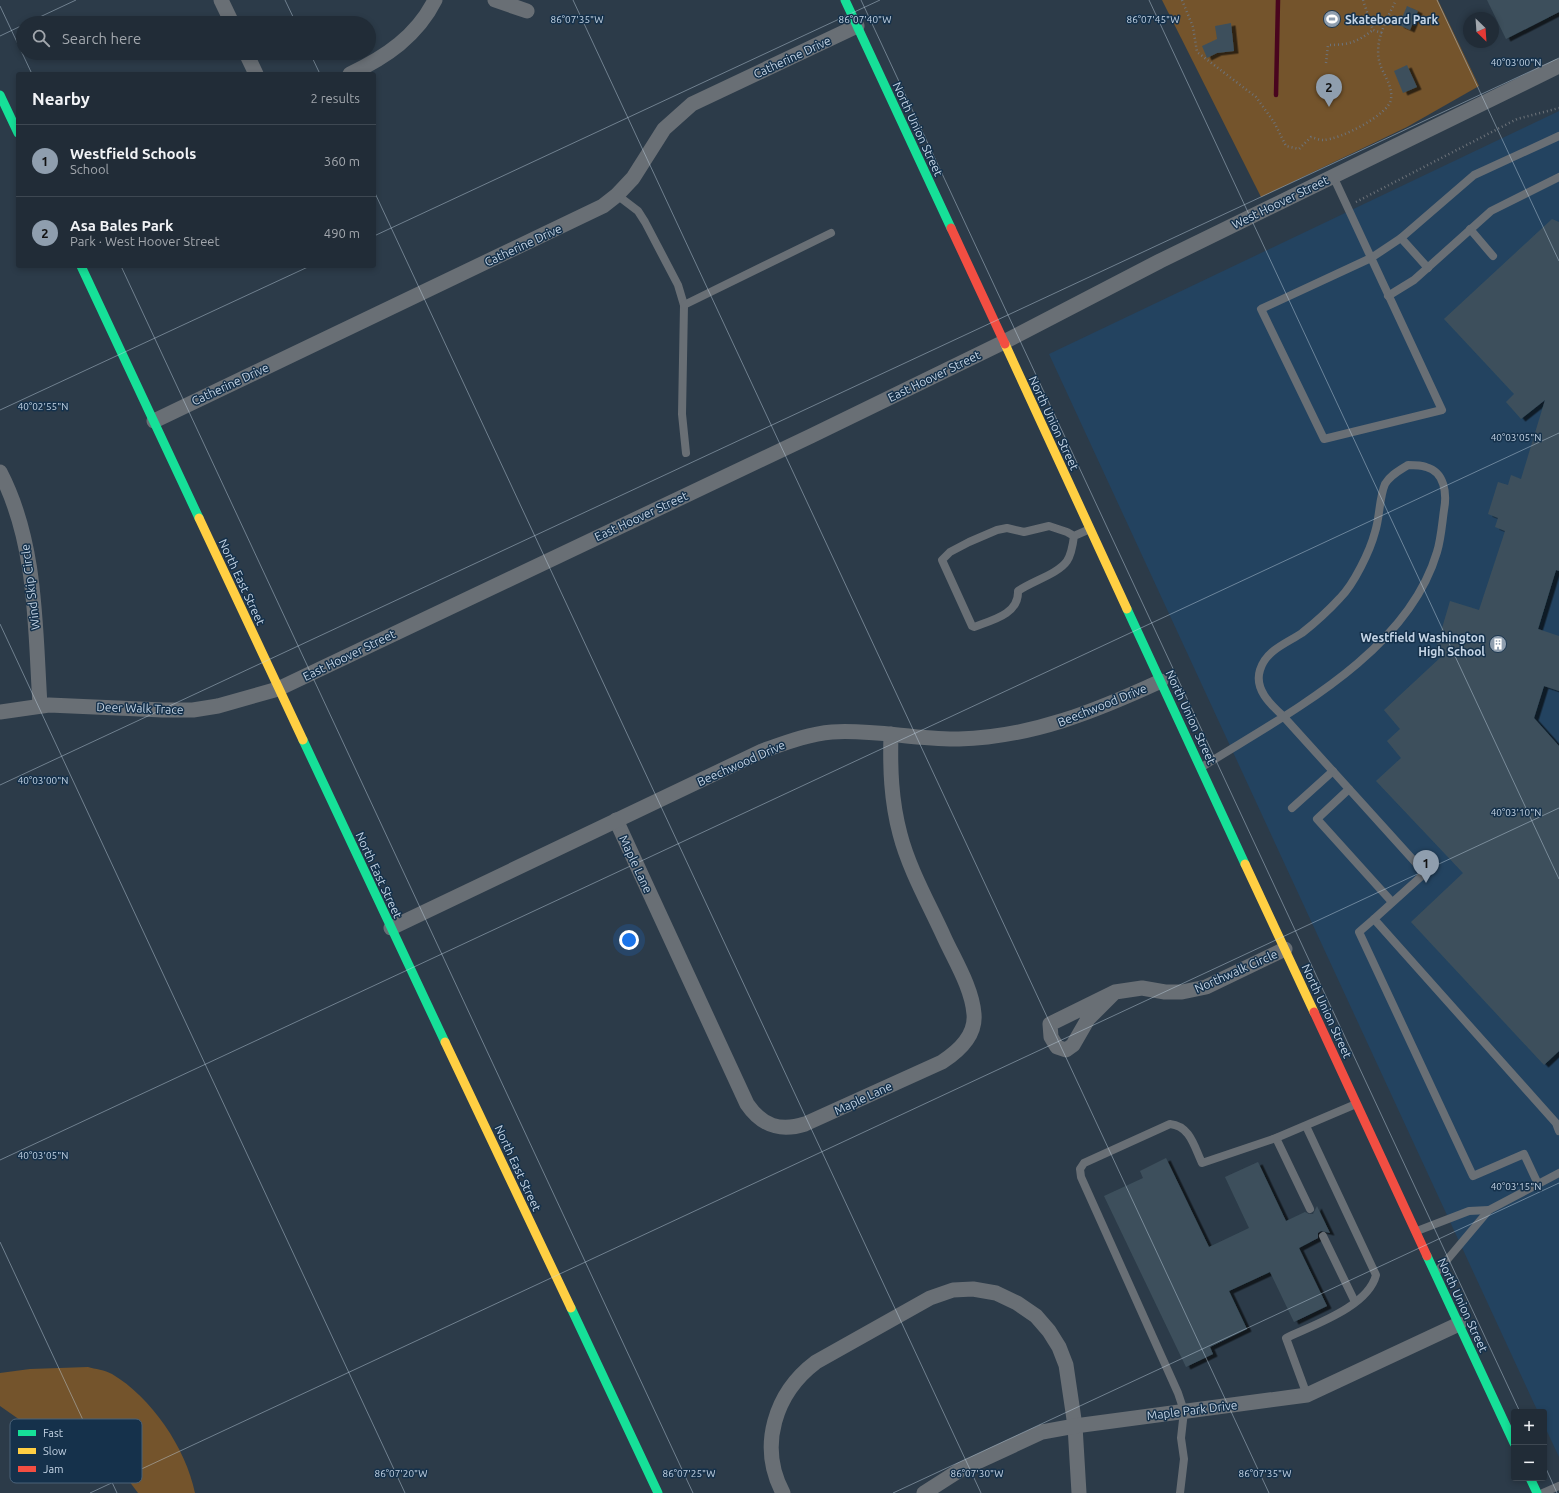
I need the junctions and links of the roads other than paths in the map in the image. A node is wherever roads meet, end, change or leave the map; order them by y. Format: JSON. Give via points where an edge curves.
{"nodes":[{"id":1,"x":221,"y":0,"type":"edge"},
{"id":2,"x":435,"y":0,"type":"edge"},
{"id":3,"x":495,"y":0,"type":"edge"},
{"id":4,"x":845,"y":0,"type":"edge"},
{"id":5,"x":527,"y":11,"type":"dead end"},
{"id":6,"x":229,"y":16,"type":"edge"},
{"id":7,"x":857,"y":26,"type":"junction"},
{"id":8,"x":249,"y":60,"type":"edge"},
{"id":9,"x":1559,"y":66,"type":"edge"},
{"id":10,"x":255,"y":72,"type":"edge"},
{"id":11,"x":354,"y":72,"type":"edge"},
{"id":12,"x":0,"y":95,"type":"edge"},
{"id":13,"x":16,"y":129,"type":"edge"},
{"id":14,"x":1559,"y":136,"type":"edge"},
{"id":15,"x":1333,"y":176,"type":"junction"},
{"id":16,"x":1559,"y":177,"type":"edge"},
{"id":17,"x":617,"y":195,"type":"junction"},
{"id":18,"x":1470,"y":229,"type":"junction"},
{"id":19,"x":831,"y":233,"type":"dead end"},
{"id":20,"x":1401,"y":238,"type":"junction"},
{"id":21,"x":1493,"y":256,"type":"dead end"},
{"id":22,"x":1371,"y":258,"type":"junction"},
{"id":23,"x":82,"y":268,"type":"edge"},
{"id":24,"x":1428,"y":268,"type":"junction"},
{"id":25,"x":1388,"y":296,"type":"junction"},
{"id":26,"x":684,"y":305,"type":"junction"},
{"id":27,"x":1004,"y":342,"type":"junction"},
{"id":28,"x":154,"y":421,"type":"junction"},
{"id":29,"x":686,"y":453,"type":"dead end"},
{"id":30,"x":0,"y":472,"type":"edge"},
{"id":31,"x":1090,"y":528,"type":"junction"},
{"id":32,"x":1074,"y":536,"type":"junction"},
{"id":33,"x":1161,"y":681,"type":"junction"},
{"id":34,"x":278,"y":689,"type":"junction"},
{"id":35,"x":40,"y":705,"type":"junction"},
{"id":36,"x":0,"y":712,"type":"edge"},
{"id":37,"x":1283,"y":716,"type":"junction"},
{"id":38,"x":891,"y":734,"type":"junction"},
{"id":39,"x":1201,"y":767,"type":"junction"},
{"id":40,"x":1333,"y":771,"type":"junction"},
{"id":41,"x":1348,"y":789,"type":"junction"},
{"id":42,"x":1292,"y":808,"type":"dead end"},
{"id":43,"x":616,"y":820,"type":"junction"},
{"id":44,"x":1392,"y":902,"type":"junction"},
{"id":45,"x":1374,"y":919,"type":"junction"},
{"id":46,"x":391,"y":928,"type":"junction"},
{"id":47,"x":1285,"y":949,"type":"junction"},
{"id":48,"x":1115,"y":992,"type":"dead end"},
{"id":49,"x":1356,"y":1104,"type":"junction"},
{"id":50,"x":1306,"y":1126,"type":"junction"},
{"id":51,"x":1559,"y":1131,"type":"edge"},
{"id":52,"x":1276,"y":1138,"type":"junction"},
{"id":53,"x":1559,"y":1173,"type":"edge"},
{"id":54,"x":1538,"y":1184,"type":"junction"},
{"id":55,"x":1310,"y":1209,"type":"dead end"},
{"id":56,"x":1489,"y":1210,"type":"junction"},
{"id":57,"x":1415,"y":1231,"type":"junction"},
{"id":58,"x":1323,"y":1236,"type":"dead end"},
{"id":59,"x":1436,"y":1274,"type":"junction"},
{"id":60,"x":1355,"y":1302,"type":"junction"},
{"id":61,"x":1459,"y":1324,"type":"junction"},
{"id":62,"x":1307,"y":1395,"type":"junction"},
{"id":63,"x":1184,"y":1411,"type":"junction"},
{"id":64,"x":1075,"y":1426,"type":"junction"},
{"id":65,"x":1511,"y":1437,"type":"edge"},
{"id":66,"x":1531,"y":1481,"type":"edge"},
{"id":67,"x":1559,"y":1486,"type":"edge"},
{"id":68,"x":658,"y":1493,"type":"edge"},
{"id":69,"x":782,"y":1493,"type":"edge"},
{"id":70,"x":924,"y":1493,"type":"edge"},
{"id":71,"x":1079,"y":1493,"type":"edge"},
{"id":72,"x":1180,"y":1493,"type":"edge"},
{"id":73,"x":1537,"y":1493,"type":"edge"},
{"id":74,"x":1543,"y":1493,"type":"edge"}],
"edges":[{"from":1,"to":6,"type":"street"},
{"from":2,"to":11,"type":"street","via":[[430,10],[402,43],[379,60]]},
{"from":3,"to":5,"type":"street"},
{"from":4,"to":7,"type":"street","name":"North Union Street"},
{"from":7,"to":17,"type":"street","name":"Catherine Drive","via":[[692,104],[664,129],[633,178]]},
{"from":7,"to":27,"type":"street","name":"North Union Street"},
{"from":8,"to":10,"type":"street"},
{"from":9,"to":15,"type":"street","name":"West Hoover Street"},
{"from":12,"to":13,"type":"street"},
{"from":14,"to":20,"type":"lane","via":[[1474,175]]},
{"from":15,"to":22,"type":"lane"},
{"from":15,"to":27,"type":"street","name":"West Hoover Street","via":[[1160,261]]},
{"from":16,"to":18,"type":"lane","via":[[1490,211]]},
{"from":17,"to":26,"type":"lane","via":[[638,211],[645,222],[678,285]]},
{"from":17,"to":28,"type":"street","name":"Catherine Drive","via":[[582,217]]},
{"from":18,"to":21,"type":"lane"},
{"from":18,"to":24,"type":"lane"},
{"from":19,"to":26,"type":"lane"},
{"from":20,"to":22,"type":"lane"},
{"from":20,"to":24,"type":"lane"},
{"from":22,"to":25,"type":"lane"},
{"from":22,"to":25,"type":"lane","via":[[1261,309],[1324,439],[1442,410]]},
{"from":23,"to":28,"type":"street","name":"North East Street"},
{"from":24,"to":25,"type":"lane"},
{"from":26,"to":29,"type":"lane","via":[[682,414]]},
{"from":27,"to":31,"type":"street","name":"North Union Street"},
{"from":27,"to":34,"type":"street","name":"East Hoover Street"},
{"from":28,"to":34,"type":"street","name":"North East Street"},
{"from":30,"to":35,"type":"street","name":"Wind Skip Circle","via":[[12,498],[28,553]]},
{"from":31,"to":32,"type":"lane"},
{"from":31,"to":33,"type":"street","name":"North Union Street"},
{"from":32,"to":32,"type":"lane","via":[[1068,560],[1059,569],[1018,591],[1014,607],[1007,614],[972,626],[942,560],[950,552],[997,530],[1007,528],[1024,532],[1049,526]]},
{"from":33,"to":38,"type":"street","name":"Beechwood Drive","via":[[1071,720],[1010,735],[957,739]]},
{"from":33,"to":39,"type":"street","name":"North Union Street"},
{"from":34,"to":35,"type":"street","name":"Deer Walk Trace","via":[[218,706],[193,710]]},
{"from":34,"to":46,"type":"street","name":"North East Street"},
{"from":35,"to":36,"type":"street","name":"Deer Walk Trace"},
{"from":37,"to":37,"type":"lane","via":[[1265,698],[1260,683],[1259,670],[1265,659],[1278,647],[1302,633],[1349,587],[1375,532],[1385,484],[1408,465],[1427,467],[1438,474],[1446,498],[1437,552],[1422,587],[1403,618],[1369,654]]},
{"from":37,"to":39,"type":"lane"},
{"from":37,"to":40,"type":"lane"},
{"from":38,"to":43,"type":"street","name":"Beechwood Drive","via":[[832,732],[787,742],[762,751]]},
{"from":38,"to":43,"type":"street","name":"Maple Lane","via":[[893,803],[900,835],[917,879],[969,992],[974,1015],[973,1027],[962,1047],[942,1062],[806,1124],[782,1128],[772,1126],[753,1113],[747,1104]]},
{"from":39,"to":47,"type":"street","name":"North Union Street"},
{"from":40,"to":41,"type":"lane"},
{"from":40,"to":42,"type":"lane"},
{"from":41,"to":44,"type":"lane","via":[[1317,819]]},
{"from":41,"to":44,"type":"lane","via":[[1425,874]]},
{"from":43,"to":46,"type":"street","name":"Beechwood Drive"},
{"from":44,"to":45,"type":"lane"},
{"from":45,"to":51,"type":"lane","via":[[1556,1123]]},
{"from":45,"to":54,"type":"lane","via":[[1359,932],[1473,1176],[1524,1154]]},
{"from":46,"to":68,"type":"street","name":"North East Street"},
{"from":47,"to":48,"type":"street","name":"Northwalk Circle","via":[[1193,991],[1165,992],[1142,988]]},
{"from":47,"to":49,"type":"street","name":"North Union Street"},
{"from":49,"to":50,"type":"lane"},
{"from":49,"to":57,"type":"street","name":"North Union Street"},
{"from":50,"to":52,"type":"lane"},
{"from":50,"to":60,"type":"lane","via":[[1376,1275],[1368,1292]]},
{"from":52,"to":55,"type":"lane"},
{"from":52,"to":63,"type":"lane","via":[[1202,1162],[1184,1128],[1170,1124],[1084,1163],[1080,1169],[1081,1178]]},
{"from":53,"to":54,"type":"lane"},
{"from":54,"to":56,"type":"lane"},
{"from":56,"to":57,"type":"lane","via":[[1469,1212]]},
{"from":56,"to":59,"type":"lane"},
{"from":57,"to":59,"type":"street","name":"North Union Street"},
{"from":58,"to":60,"type":"lane"},
{"from":59,"to":61,"type":"street","name":"North Union Street"},
{"from":60,"to":62,"type":"lane","via":[[1286,1338]]},
{"from":61,"to":62,"type":"street","name":"Maple Park Drive"},
{"from":61,"to":65,"type":"street","name":"North Union Street"},
{"from":62,"to":63,"type":"street","name":"Maple Park Drive"},
{"from":63,"to":64,"type":"street","name":"Maple Park Drive"},
{"from":63,"to":72,"type":"lane","via":[[1181,1438],[1184,1459]]},
{"from":64,"to":69,"type":"street","via":[[1066,1365],[1049,1331],[1036,1316],[996,1293],[953,1290],[930,1298],[801,1373],[782,1400],[772,1432],[774,1469]]},
{"from":64,"to":70,"type":"street","name":"Maple Park Drive","via":[[1042,1432],[960,1470]]},
{"from":64,"to":71,"type":"street"},
{"from":66,"to":73,"type":"street"},
{"from":67,"to":74,"type":"lane"}]}
